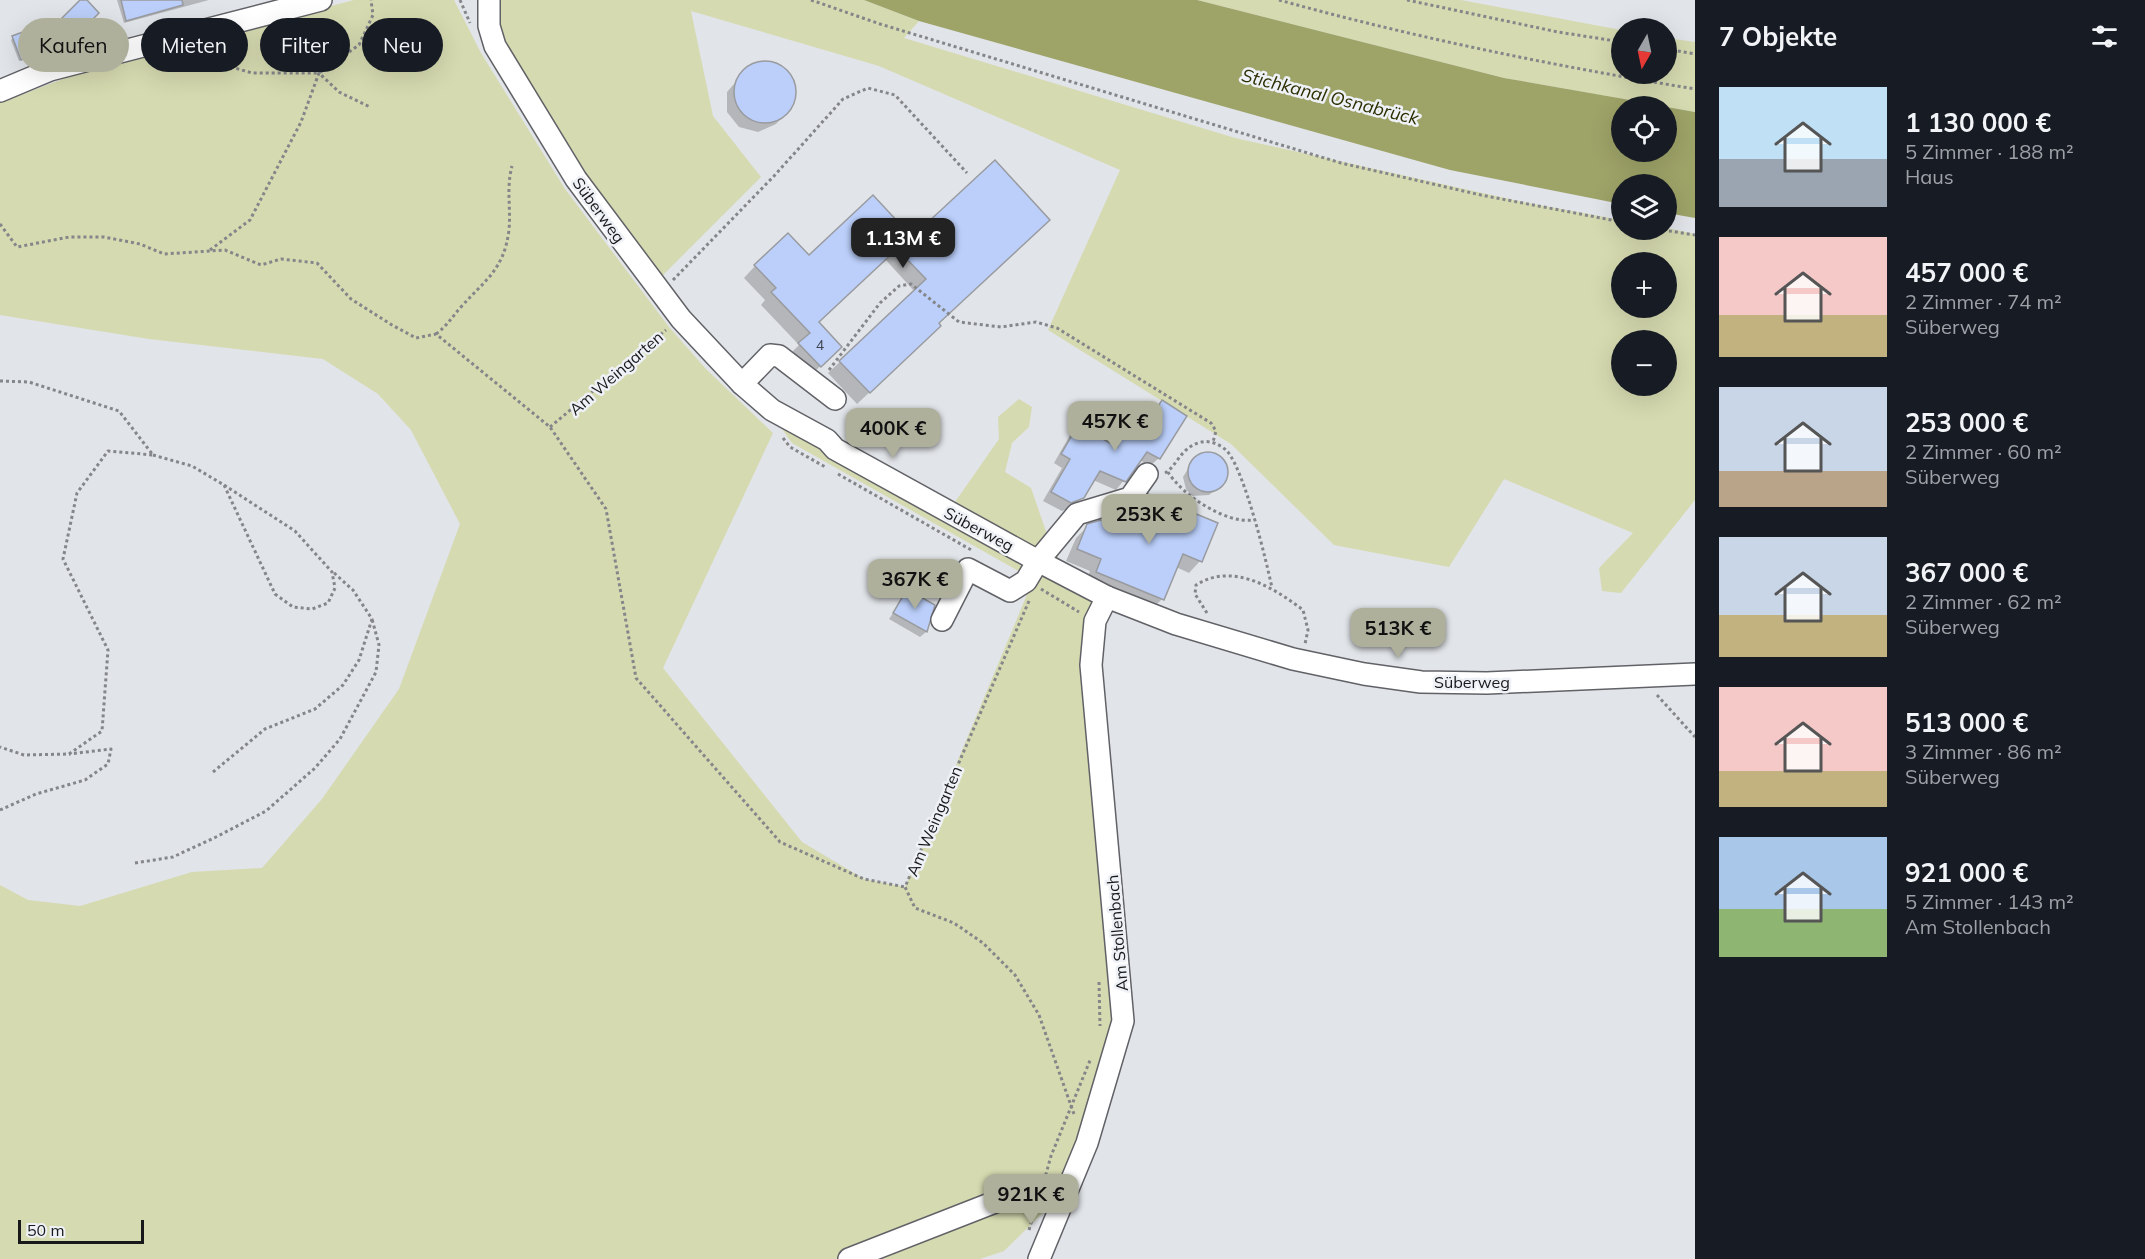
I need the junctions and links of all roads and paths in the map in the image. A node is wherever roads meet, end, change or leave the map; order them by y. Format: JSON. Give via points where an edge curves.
{"nodes":[{"id":1,"x":321,"y":0,"type":"edge"},
{"id":2,"x":371,"y":0,"type":"edge"},
{"id":3,"x":489,"y":0,"type":"edge"},
{"id":4,"x":811,"y":0,"type":"edge"},
{"id":5,"x":1279,"y":0,"type":"edge"},
{"id":6,"x":1407,"y":0,"type":"edge"},
{"id":7,"x":248,"y":20,"type":"edge"},
{"id":8,"x":1611,"y":40,"type":"edge"},
{"id":9,"x":141,"y":48,"type":"edge"},
{"id":10,"x":1677,"y":51,"type":"edge"},
{"id":11,"x":1695,"y":54,"type":"edge"},
{"id":12,"x":248,"y":72,"type":"edge"},
{"id":13,"x":319,"y":73,"type":"junction"},
{"id":14,"x":1695,"y":89,"type":"edge"},
{"id":15,"x":0,"y":92,"type":"edge"},
{"id":16,"x":370,"y":107,"type":"dead end"},
{"id":17,"x":512,"y":166,"type":"dead end"},
{"id":18,"x":967,"y":173,"type":"dead end"},
{"id":19,"x":1611,"y":220,"type":"edge"},
{"id":20,"x":0,"y":224,"type":"edge"},
{"id":21,"x":1677,"y":232,"type":"edge"},
{"id":22,"x":1695,"y":235,"type":"edge"},
{"id":23,"x":209,"y":251,"type":"junction"},
{"id":24,"x":660,"y":293,"type":"junction"},
{"id":25,"x":681,"y":319,"type":"junction"},
{"id":26,"x":436,"y":334,"type":"junction"},
{"id":27,"x":0,"y":381,"type":"edge"},
{"id":28,"x":742,"y":384,"type":"junction"},
{"id":29,"x":835,"y":399,"type":"joint"},
{"id":30,"x":550,"y":427,"type":"junction"},
{"id":31,"x":1213,"y":442,"type":"junction"},
{"id":32,"x":153,"y":455,"type":"junction"},
{"id":33,"x":1168,"y":472,"type":"junction"},
{"id":34,"x":1147,"y":474,"type":"joint"},
{"id":35,"x":224,"y":485,"type":"junction"},
{"id":36,"x":1253,"y":520,"type":"junction"},
{"id":37,"x":1038,"y":561,"type":"junction"},
{"id":38,"x":332,"y":572,"type":"junction"},
{"id":39,"x":1036,"y":586,"type":"dead end"},
{"id":40,"x":1272,"y":588,"type":"junction"},
{"id":41,"x":1031,"y":597,"type":"dead end"},
{"id":42,"x":1107,"y":597,"type":"junction"},
{"id":43,"x":372,"y":619,"type":"junction"},
{"id":44,"x":942,"y":620,"type":"dead end"},
{"id":45,"x":1095,"y":621,"type":"junction"},
{"id":46,"x":1208,"y":634,"type":"junction"},
{"id":47,"x":1301,"y":661,"type":"junction"},
{"id":48,"x":1695,"y":674,"type":"edge"},
{"id":49,"x":1643,"y":677,"type":"junction"},
{"id":50,"x":1695,"y":737,"type":"edge"},
{"id":51,"x":0,"y":747,"type":"edge"},
{"id":52,"x":69,"y":754,"type":"junction"},
{"id":53,"x":213,"y":772,"type":"dead end"},
{"id":54,"x":0,"y":810,"type":"edge"},
{"id":55,"x":135,"y":863,"type":"dead end"},
{"id":56,"x":905,"y":887,"type":"junction"},
{"id":57,"x":1099,"y":978,"type":"dead end"},
{"id":58,"x":1098,"y":1034,"type":"dead end"},
{"id":59,"x":1092,"y":1052,"type":"dead end"},
{"id":60,"x":1071,"y":1108,"type":"junction"},
{"id":61,"x":1087,"y":1143,"type":"junction"},
{"id":62,"x":1039,"y":1198,"type":"junction"},
{"id":63,"x":1062,"y":1204,"type":"junction"},
{"id":64,"x":1026,"y":1240,"type":"dead end"},
{"id":65,"x":849,"y":1259,"type":"edge"},
{"id":66,"x":1039,"y":1259,"type":"edge"}],
"edges":[{"from":1,"to":7,"type":"street"},
{"from":2,"to":13,"type":"path","via":[[374,15],[359,45]]},
{"from":3,"to":24,"type":"street","name":"Süberweg","via":[[489,26],[495,46],[576,179]]},
{"from":4,"to":19,"type":"path","via":[[1341,164]]},
{"from":5,"to":14,"type":"path","via":[[1351,20],[1591,72]]},
{"from":6,"to":8,"type":"path"},
{"from":9,"to":15,"type":"street","via":[[50,70]]},
{"from":10,"to":11,"type":"path"},
{"from":12,"to":13,"type":"path"},
{"from":13,"to":16,"type":"path","via":[[339,93]]},
{"from":13,"to":23,"type":"path","via":[[301,122],[250,220]]},
{"from":17,"to":26,"type":"path","via":[[507,186],[509,228],[505,252],[496,271],[450,324]]},
{"from":18,"to":24,"type":"path","via":[[895,95],[868,88],[843,99]]},
{"from":20,"to":23,"type":"path","via":[[17,247],[69,237],[104,237],[140,244],[164,254]]},
{"from":21,"to":22,"type":"path"},
{"from":23,"to":26,"type":"path","via":[[225,250],[261,265],[281,259],[317,263],[351,299],[392,325],[416,338]]},
{"from":24,"to":25,"type":"street","name":"Süberweg"},
{"from":25,"to":28,"type":"street","name":"Süberweg"},
{"from":25,"to":30,"type":"path","name":"Am Weingarten"},
{"from":26,"to":30,"type":"path"},
{"from":27,"to":32,"type":"path","via":[[29,382],[118,411]]},
{"from":28,"to":29,"type":"street","via":[[770,355],[779,356]]},
{"from":28,"to":37,"type":"street","name":"Süberweg","via":[[772,410],[827,440],[835,449]]},
{"from":29,"to":31,"type":"path","via":[[829,367],[880,303],[899,286],[911,284],[959,322],[1001,327],[1036,322],[1057,328],[1211,423],[1216,431]]},
{"from":30,"to":56,"type":"path","via":[[606,509],[636,678],[780,842],[864,879]]},
{"from":31,"to":33,"type":"path","via":[[1200,442],[1185,450]]},
{"from":31,"to":36,"type":"path","via":[[1226,450],[1235,464]]},
{"from":32,"to":35,"type":"path","via":[[192,466]]},
{"from":32,"to":52,"type":"path","via":[[108,451],[77,493],[63,559],[108,650],[102,731]]},
{"from":33,"to":34,"type":"path"},
{"from":33,"to":36,"type":"path","via":[[1183,491],[1198,500],[1234,519]]},
{"from":34,"to":37,"type":"street","via":[[1130,498],[1077,514]]},
{"from":35,"to":38,"type":"path","via":[[295,531]]},
{"from":35,"to":38,"type":"path","via":[[275,594],[292,607],[312,609],[328,603],[335,588]]},
{"from":36,"to":40,"type":"path"},
{"from":37,"to":42,"type":"street","name":"Süberweg"},
{"from":37,"to":44,"type":"street","via":[[1026,580],[1010,591],[969,568]]},
{"from":38,"to":43,"type":"path","via":[[353,590]]},
{"from":39,"to":45,"type":"path"},
{"from":40,"to":46,"type":"path","via":[[1230,576],[1207,578],[1196,585],[1195,594],[1209,615]]},
{"from":40,"to":47,"type":"path","via":[[1303,609],[1307,618]]},
{"from":41,"to":56,"type":"path","name":"Am Weingarten"},
{"from":42,"to":45,"type":"street","name":"Am Stollenbach"},
{"from":42,"to":46,"type":"street","name":"Süberweg"},
{"from":43,"to":53,"type":"path","via":[[359,660],[343,685],[315,709],[265,729]]},
{"from":43,"to":55,"type":"path","via":[[379,645],[376,672],[339,739],[315,768],[266,810],[216,837],[173,857]]},
{"from":45,"to":61,"type":"street","name":"Am Stollenbach","via":[[1091,665],[1123,1021]]},
{"from":46,"to":47,"type":"street","name":"Süberweg"},
{"from":47,"to":49,"type":"street","name":"Süberweg","via":[[1421,682]]},
{"from":48,"to":49,"type":"street","name":"Süberweg"},
{"from":49,"to":50,"type":"path"},
{"from":51,"to":52,"type":"path","via":[[24,754]]},
{"from":52,"to":54,"type":"path","via":[[111,750],[108,764],[85,780],[36,794]]},
{"from":56,"to":60,"type":"path","name":"Am Weingarten","via":[[915,908],[954,923],[1015,975],[1039,1015]]},
{"from":57,"to":58,"type":"path"},
{"from":59,"to":60,"type":"path"},
{"from":60,"to":61,"type":"path","name":"Am Weingarten"},
{"from":60,"to":62,"type":"path"},
{"from":61,"to":63,"type":"street","name":"Am Stollenbach"},
{"from":62,"to":63,"type":"street"},
{"from":62,"to":64,"type":"path"},
{"from":62,"to":65,"type":"street","via":[[1018,1193]]},
{"from":63,"to":66,"type":"street","name":"Am Stollenbach"}]}
